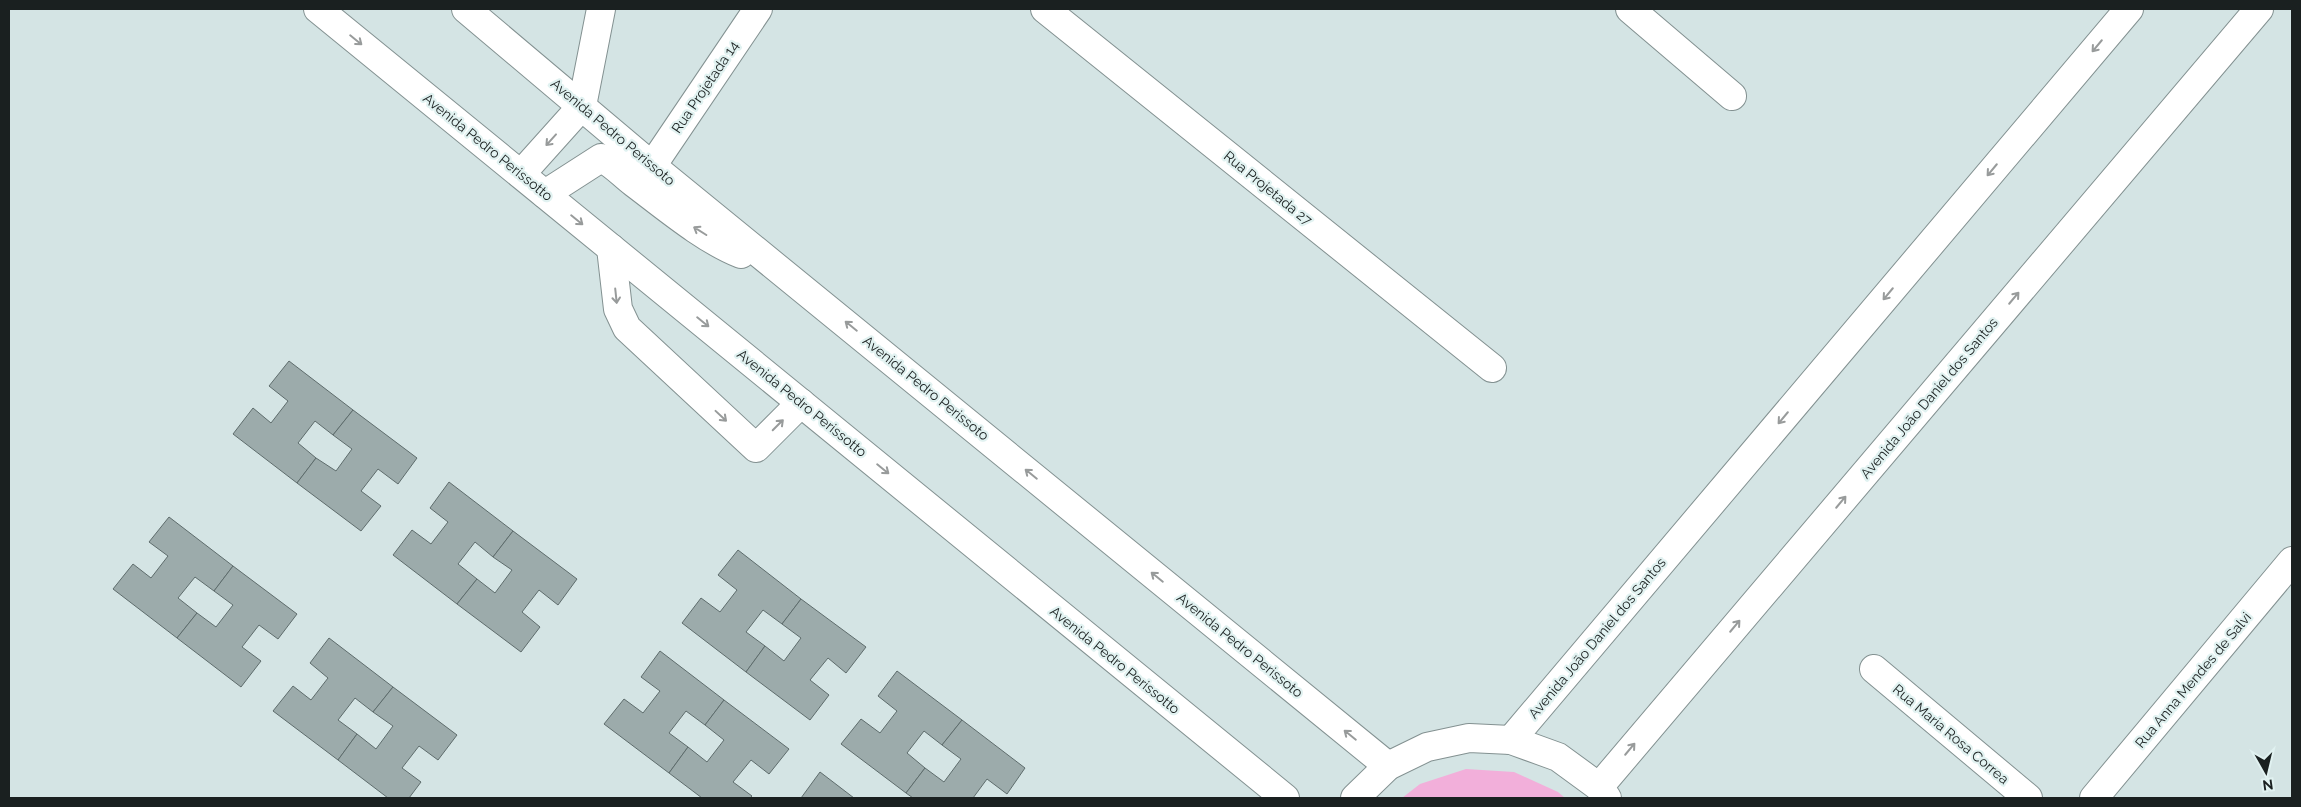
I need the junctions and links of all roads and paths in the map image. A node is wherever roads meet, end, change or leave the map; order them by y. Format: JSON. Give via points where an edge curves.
{"nodes":[{"id":1,"x":318,"y":9,"type":"edge"},
{"id":2,"x":466,"y":9,"type":"edge"},
{"id":3,"x":601,"y":9,"type":"edge"},
{"id":4,"x":758,"y":9,"type":"edge"},
{"id":5,"x":1045,"y":9,"type":"edge"},
{"id":6,"x":1630,"y":9,"type":"edge"},
{"id":7,"x":2129,"y":9,"type":"edge"},
{"id":8,"x":2259,"y":9,"type":"edge"},
{"id":9,"x":1732,"y":96,"type":"dead end"},
{"id":10,"x":582,"y":106,"type":"junction"},
{"id":11,"x":652,"y":166,"type":"junction"},
{"id":12,"x":521,"y":174,"type":"junction"},
{"id":13,"x":546,"y":194,"type":"junction"},
{"id":14,"x":611,"y":248,"type":"junction"},
{"id":15,"x":776,"y":265,"type":"junction"},
{"id":16,"x":1492,"y":368,"type":"dead end"},
{"id":17,"x":801,"y":403,"type":"junction"},
{"id":18,"x":2292,"y":561,"type":"edge"},
{"id":19,"x":1874,"y":670,"type":"dead end"},
{"id":20,"x":1511,"y":740,"type":"junction"},
{"id":21,"x":1388,"y":766,"type":"junction"},
{"id":22,"x":1603,"y":792,"type":"edge"},
{"id":23,"x":1285,"y":798,"type":"edge"},
{"id":24,"x":1355,"y":798,"type":"edge"},
{"id":25,"x":2028,"y":798,"type":"edge"},
{"id":26,"x":2094,"y":798,"type":"edge"}],
"edges":[{"from":1,"to":12,"type":"street","name":"Avenida Pedro Perissotto","one_way":true},
{"from":2,"to":10,"type":"street","name":"Avenida Pedro Perissoto"},
{"from":3,"to":10,"type":"street"},
{"from":4,"to":11,"type":"street","name":"Rua Projetada 14"},
{"from":5,"to":16,"type":"street","name":"Rua Projetada 27"},
{"from":6,"to":9,"type":"street"},
{"from":7,"to":20,"type":"street","name":"Avenida João Daniel dos Santos","one_way":true},
{"from":22,"to":8,"type":"street","name":"Avenida João Daniel dos Santos","one_way":true},
{"from":10,"to":11,"type":"street","name":"Avenida Pedro Perissoto"},
{"from":10,"to":12,"type":"street","one_way":true},
{"from":11,"to":15,"type":"street","name":"Avenida Pedro Perissoto"},
{"from":12,"to":13,"type":"street","name":"Avenida Pedro Perissotto"},
{"from":13,"to":14,"type":"street","name":"Avenida Pedro Perissotto","one_way":true},
{"from":15,"to":13,"type":"street","one_way":true,"via":[[735,252],[686,222],[611,162],[601,158]]},
{"from":14,"to":17,"type":"street","name":"Avenida Pedro Perissotto","one_way":true},
{"from":14,"to":17,"type":"street","one_way":true,"via":[[618,309],[626,328],[756,448]]},
{"from":21,"to":15,"type":"street","name":"Avenida Pedro Perissoto","one_way":true},
{"from":17,"to":23,"type":"street","name":"Avenida Pedro Perissotto","one_way":true},
{"from":18,"to":26,"type":"street","name":"Rua Anna Mendes de Salvi"},
{"from":19,"to":25,"type":"street","name":"Rua Maria Rosa Correa"},
{"from":20,"to":21,"type":"street","via":[[1468,738],[1427,747]]},
{"from":20,"to":22,"type":"street","via":[[1558,756]]},
{"from":21,"to":24,"type":"street"}]}
